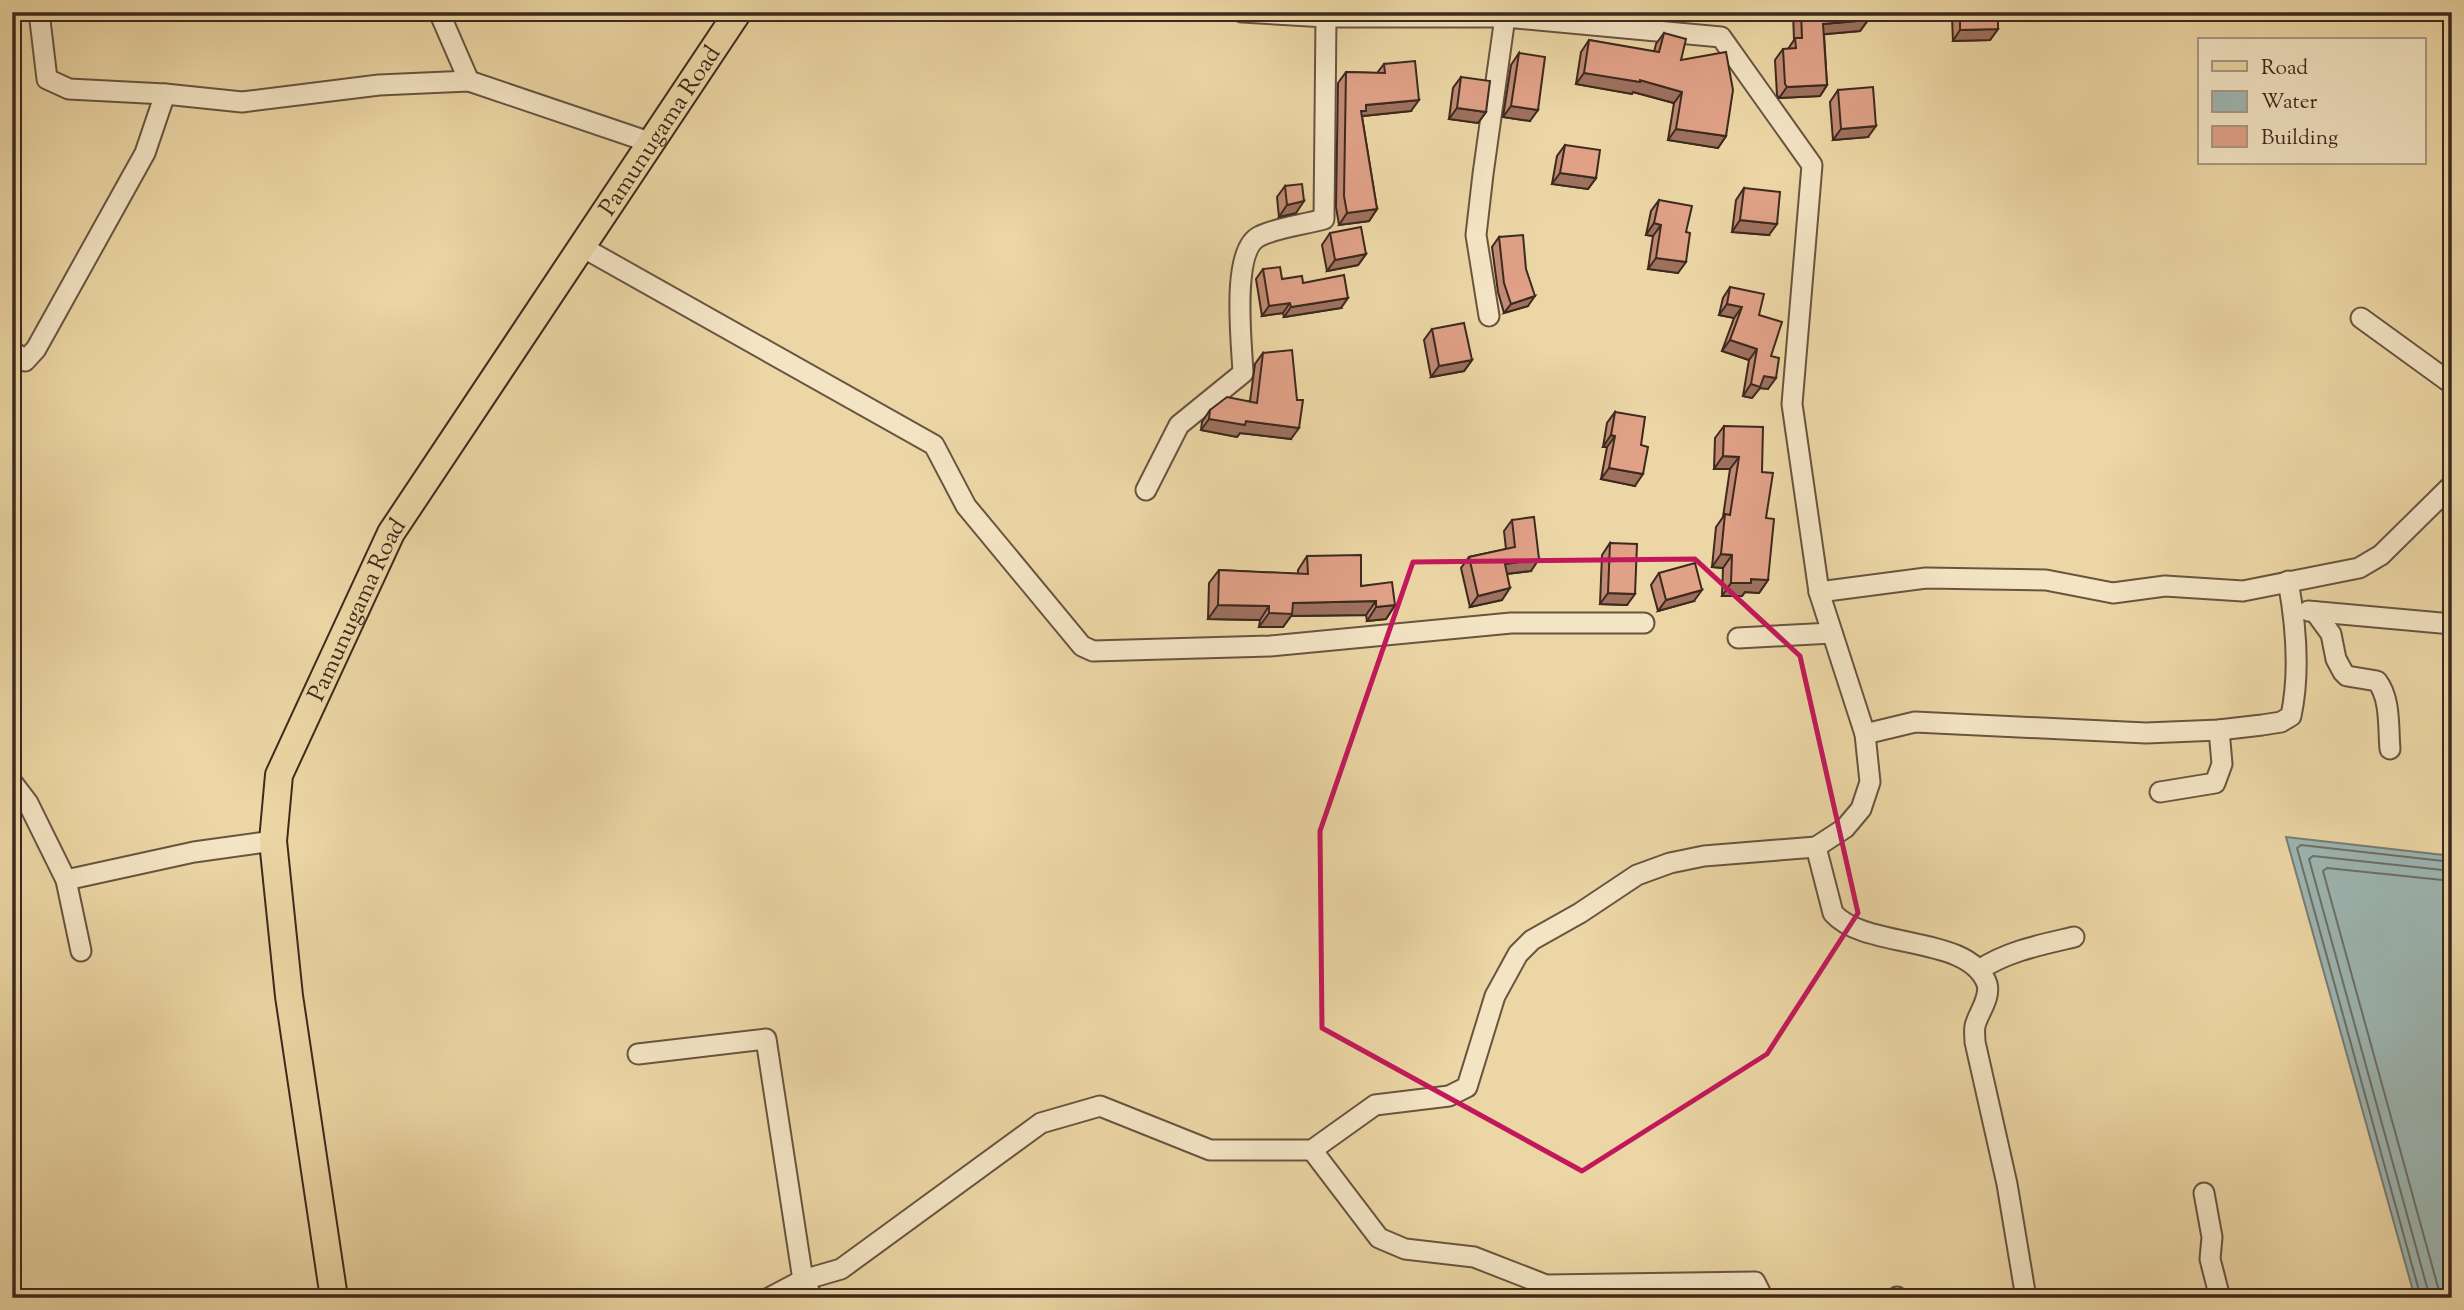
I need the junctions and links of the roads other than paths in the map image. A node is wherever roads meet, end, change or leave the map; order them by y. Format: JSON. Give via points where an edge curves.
{"nodes":[{"id":1,"x":38,"y":12,"type":"edge"},
{"id":2,"x":439,"y":12,"type":"edge"},
{"id":3,"x":738,"y":12,"type":"edge"},
{"id":4,"x":1242,"y":12,"type":"edge"},
{"id":5,"x":1326,"y":17,"type":"junction"},
{"id":6,"x":1505,"y":17,"type":"junction"},
{"id":7,"x":469,"y":82,"type":"junction"},
{"id":8,"x":165,"y":94,"type":"junction"},
{"id":9,"x":652,"y":143,"type":"junction"},
{"id":10,"x":582,"y":247,"type":"junction"},
{"id":11,"x":1489,"y":316,"type":"dead end"},
{"id":12,"x":2361,"y":318,"type":"dead end"},
{"id":13,"x":12,"y":349,"type":"edge"},
{"id":14,"x":2452,"y":384,"type":"edge"},
{"id":15,"x":2452,"y":485,"type":"edge"},
{"id":16,"x":1146,"y":490,"type":"dead end"},
{"id":17,"x":2288,"y":581,"type":"junction"},
{"id":18,"x":1819,"y":592,"type":"junction"},
{"id":19,"x":2293,"y":610,"type":"junction"},
{"id":20,"x":2315,"y":612,"type":"junction"},
{"id":21,"x":1644,"y":623,"type":"dead end"},
{"id":22,"x":2452,"y":624,"type":"edge"},
{"id":23,"x":1832,"y":632,"type":"junction"},
{"id":24,"x":1738,"y":638,"type":"dead end"},
{"id":25,"x":2219,"y":730,"type":"junction"},
{"id":26,"x":1865,"y":734,"type":"junction"},
{"id":27,"x":2389,"y":749,"type":"dead end"},
{"id":28,"x":12,"y":782,"type":"edge"},
{"id":29,"x":2160,"y":792,"type":"dead end"},
{"id":30,"x":273,"y":841,"type":"junction"},
{"id":31,"x":1816,"y":847,"type":"junction"},
{"id":32,"x":66,"y":880,"type":"junction"},
{"id":33,"x":2074,"y":937,"type":"dead end"},
{"id":34,"x":81,"y":951,"type":"dead end"},
{"id":35,"x":1979,"y":970,"type":"junction"},
{"id":36,"x":638,"y":1054,"type":"dead end"},
{"id":37,"x":1312,"y":1150,"type":"junction"},
{"id":38,"x":2204,"y":1193,"type":"dead end"},
{"id":39,"x":808,"y":1289,"type":"edge"},
{"id":40,"x":334,"y":1298,"type":"edge"},
{"id":41,"x":769,"y":1298,"type":"edge"},
{"id":42,"x":1763,"y":1298,"type":"edge"},
{"id":43,"x":2026,"y":1298,"type":"edge"},
{"id":44,"x":2220,"y":1298,"type":"edge"}],
"edges":[{"from":1,"to":8,"type":"street","via":[[47,79],[69,89]]},
{"from":2,"to":7,"type":"street"},
{"from":3,"to":9,"type":"main road","name":"Pamunugama Road"},
{"from":4,"to":5,"type":"street"},
{"from":5,"to":6,"type":"street"},
{"from":5,"to":16,"type":"street","via":[[1324,219],[1258,237],[1249,246],[1239,281],[1243,373],[1179,425]]},
{"from":6,"to":11,"type":"street","via":[[1476,235]]},
{"from":6,"to":18,"type":"street","via":[[1721,37],[1812,165],[1792,404]]},
{"from":7,"to":8,"type":"street","via":[[379,85],[242,102]]},
{"from":7,"to":9,"type":"street"},
{"from":8,"to":13,"type":"street","via":[[145,153],[36,349],[24,361]]},
{"from":9,"to":10,"type":"main road","name":"Pamunugama Road"},
{"from":10,"to":21,"type":"street","via":[[934,445],[965,506],[1082,646],[1093,651],[1270,646],[1511,623]]},
{"from":10,"to":30,"type":"main road","name":"Pamunugama Road","via":[[391,533],[279,775]]},
{"from":12,"to":14,"type":"street"},
{"from":15,"to":17,"type":"street","via":[[2381,555],[2359,568]]},
{"from":17,"to":18,"type":"street","via":[[2244,591],[2165,586],[2113,593],[2046,580],[1926,578]]},
{"from":17,"to":19,"type":"street"},
{"from":18,"to":23,"type":"street"},
{"from":19,"to":20,"type":"street"},
{"from":19,"to":25,"type":"street","via":[[2296,695],[2291,716],[2281,722]]},
{"from":20,"to":22,"type":"street"},
{"from":20,"to":27,"type":"street","via":[[2331,634],[2343,672],[2381,686]]},
{"from":23,"to":24,"type":"street"},
{"from":23,"to":26,"type":"street"},
{"from":25,"to":26,"type":"street","via":[[2147,733],[1915,722]]},
{"from":25,"to":29,"type":"street","via":[[2222,764],[2215,783]]},
{"from":26,"to":31,"type":"street","via":[[1870,782],[1861,809],[1845,828]]},
{"from":28,"to":32,"type":"street","via":[[28,803]]},
{"from":30,"to":32,"type":"street","via":[[194,852]]},
{"from":30,"to":40,"type":"main road","name":"Pamunugama Road","via":[[289,996]]},
{"from":31,"to":35,"type":"street","via":[[1833,914],[1840,922],[1950,953]]},
{"from":31,"to":37,"type":"street","via":[[1704,856],[1637,875],[1532,940],[1518,954],[1495,996],[1466,1087],[1449,1096],[1375,1105]]},
{"from":32,"to":34,"type":"street"},
{"from":33,"to":35,"type":"street","via":[[2020,949]]},
{"from":35,"to":43,"type":"street","via":[[1987,995],[1975,1026],[1975,1042],[2007,1184]]},
{"from":36,"to":39,"type":"street","via":[[766,1039]]},
{"from":37,"to":39,"type":"street","via":[[1210,1150],[1100,1106],[1041,1123]]},
{"from":37,"to":42,"type":"street","via":[[1379,1238],[1405,1249],[1474,1257],[1546,1285],[1755,1282]]},
{"from":38,"to":44,"type":"street","via":[[2212,1237],[2210,1259]]},
{"from":39,"to":41,"type":"street"}]}
